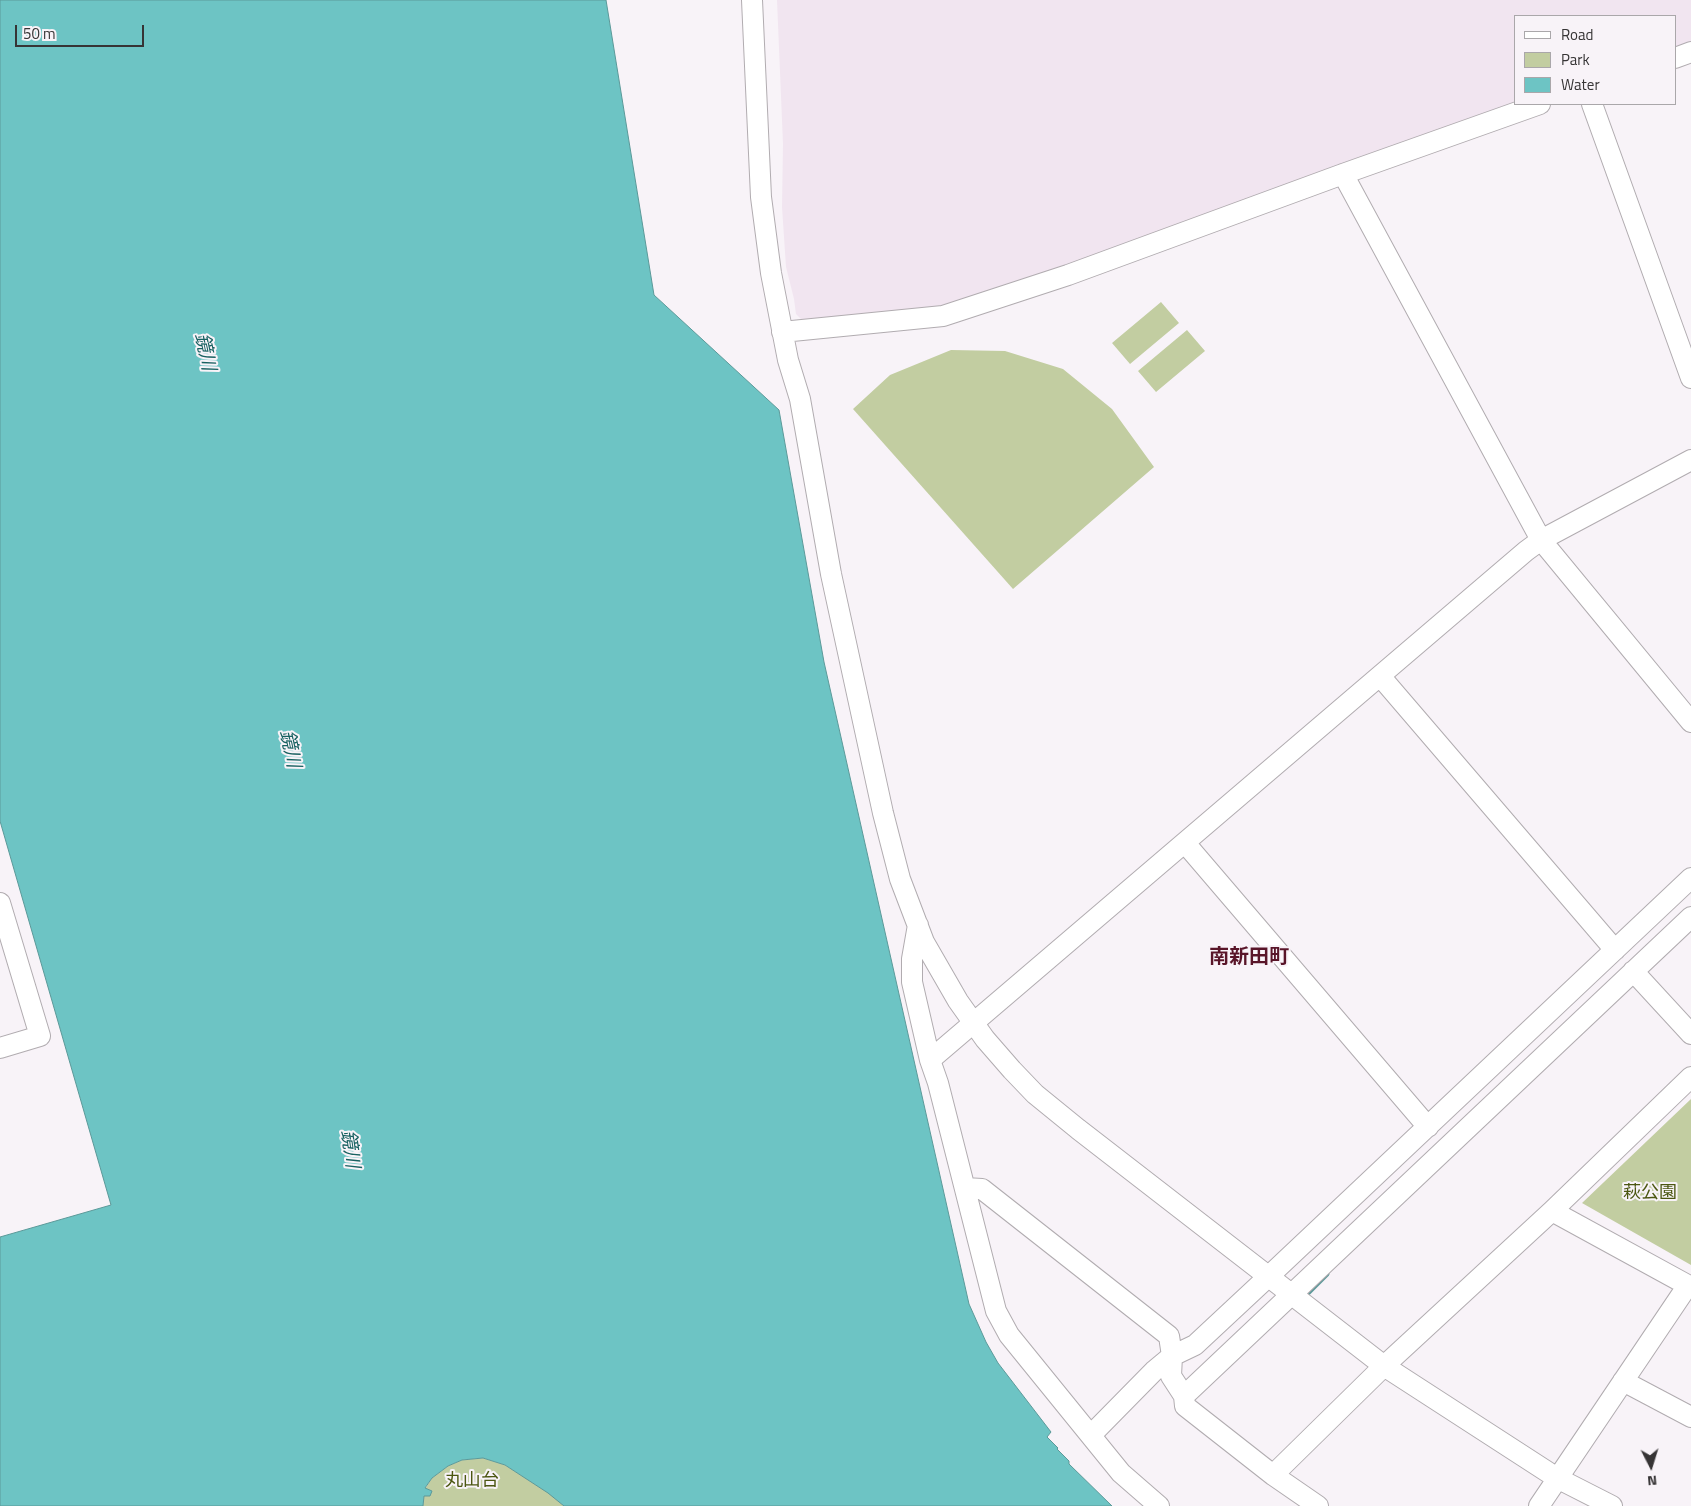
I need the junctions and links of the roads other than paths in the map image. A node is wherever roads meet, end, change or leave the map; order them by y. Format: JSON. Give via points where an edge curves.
{"nodes":[{"id":1,"x":752,"y":0,"type":"edge"},
{"id":2,"x":1691,"y":52,"type":"edge"},
{"id":3,"x":1676,"y":58,"type":"edge"},
{"id":4,"x":1537,"y":105,"type":"edge"},
{"id":5,"x":1592,"y":105,"type":"edge"},
{"id":6,"x":1343,"y":174,"type":"junction"},
{"id":7,"x":782,"y":332,"type":"junction"},
{"id":8,"x":1691,"y":378,"type":"edge"},
{"id":9,"x":1691,"y":460,"type":"edge"},
{"id":10,"x":1540,"y":540,"type":"junction"},
{"id":11,"x":1380,"y":676,"type":"junction"},
{"id":12,"x":1691,"y":722,"type":"edge"},
{"id":13,"x":1185,"y":843,"type":"junction"},
{"id":14,"x":1691,"y":878,"type":"edge"},
{"id":15,"x":0,"y":903,"type":"edge"},
{"id":16,"x":1691,"y":917,"type":"edge"},
{"id":17,"x":918,"y":925,"type":"junction"},
{"id":18,"x":1615,"y":950,"type":"junction"},
{"id":19,"x":1633,"y":972,"type":"junction"},
{"id":20,"x":974,"y":1023,"type":"junction"},
{"id":21,"x":1691,"y":1034,"type":"edge"},
{"id":22,"x":0,"y":1048,"type":"edge"},
{"id":23,"x":930,"y":1060,"type":"junction"},
{"id":24,"x":1691,"y":1077,"type":"edge"},
{"id":25,"x":1428,"y":1127,"type":"junction"},
{"id":26,"x":965,"y":1188,"type":"junction"},
{"id":27,"x":1552,"y":1211,"type":"junction"},
{"id":28,"x":1269,"y":1276,"type":"junction"},
{"id":29,"x":1690,"y":1286,"type":"edge"},
{"id":30,"x":1292,"y":1294,"type":"junction"},
{"id":31,"x":1172,"y":1356,"type":"junction"},
{"id":32,"x":1384,"y":1366,"type":"junction"},
{"id":33,"x":1623,"y":1381,"type":"junction"},
{"id":34,"x":1184,"y":1396,"type":"junction"},
{"id":35,"x":1691,"y":1416,"type":"edge"},
{"id":36,"x":1091,"y":1435,"type":"junction"},
{"id":37,"x":1273,"y":1476,"type":"junction"},
{"id":38,"x":1558,"y":1478,"type":"junction"},
{"id":39,"x":1160,"y":1506,"type":"edge"},
{"id":40,"x":1318,"y":1506,"type":"edge"},
{"id":41,"x":1539,"y":1506,"type":"edge"},
{"id":42,"x":1612,"y":1506,"type":"edge"}],
"edges":[{"from":1,"to":7,"type":"street","via":[[761,196]]},
{"from":2,"to":3,"type":"street"},
{"from":4,"to":6,"type":"street"},
{"from":5,"to":8,"type":"street"},
{"from":6,"to":7,"type":"street","via":[[1068,275],[943,316]]},
{"from":6,"to":10,"type":"street"},
{"from":7,"to":17,"type":"street","via":[[800,399],[831,574],[883,812],[900,879]]},
{"from":9,"to":10,"type":"street"},
{"from":10,"to":11,"type":"street"},
{"from":10,"to":12,"type":"street"},
{"from":11,"to":13,"type":"street"},
{"from":11,"to":18,"type":"street"},
{"from":13,"to":20,"type":"street"},
{"from":13,"to":25,"type":"street"},
{"from":14,"to":18,"type":"street"},
{"from":15,"to":22,"type":"street","via":[[40,1036]]},
{"from":16,"to":19,"type":"street"},
{"from":17,"to":20,"type":"street","via":[[924,942]]},
{"from":17,"to":23,"type":"street","via":[[912,982]]},
{"from":18,"to":25,"type":"street"},
{"from":19,"to":21,"type":"street"},
{"from":19,"to":30,"type":"street"},
{"from":20,"to":23,"type":"street"},
{"from":20,"to":28,"type":"street","via":[[1035,1094]]},
{"from":23,"to":26,"type":"street"},
{"from":24,"to":27,"type":"street"},
{"from":25,"to":28,"type":"street"},
{"from":26,"to":31,"type":"street","via":[[982,1190],[1169,1336]]},
{"from":26,"to":36,"type":"street","via":[[996,1311],[1009,1335]]},
{"from":27,"to":29,"type":"street"},
{"from":27,"to":32,"type":"street"},
{"from":28,"to":30,"type":"street"},
{"from":28,"to":31,"type":"street","via":[[1195,1345]]},
{"from":29,"to":33,"type":"street"},
{"from":30,"to":32,"type":"street"},
{"from":30,"to":34,"type":"street"},
{"from":31,"to":34,"type":"street","via":[[1171,1376]]},
{"from":31,"to":36,"type":"street"},
{"from":32,"to":37,"type":"street"},
{"from":32,"to":38,"type":"street"},
{"from":33,"to":35,"type":"street"},
{"from":33,"to":38,"type":"street"},
{"from":34,"to":37,"type":"street","via":[[1185,1406]]},
{"from":36,"to":39,"type":"street","via":[[1122,1473]]},
{"from":37,"to":40,"type":"street"},
{"from":38,"to":41,"type":"street"},
{"from":38,"to":42,"type":"street"}]}
